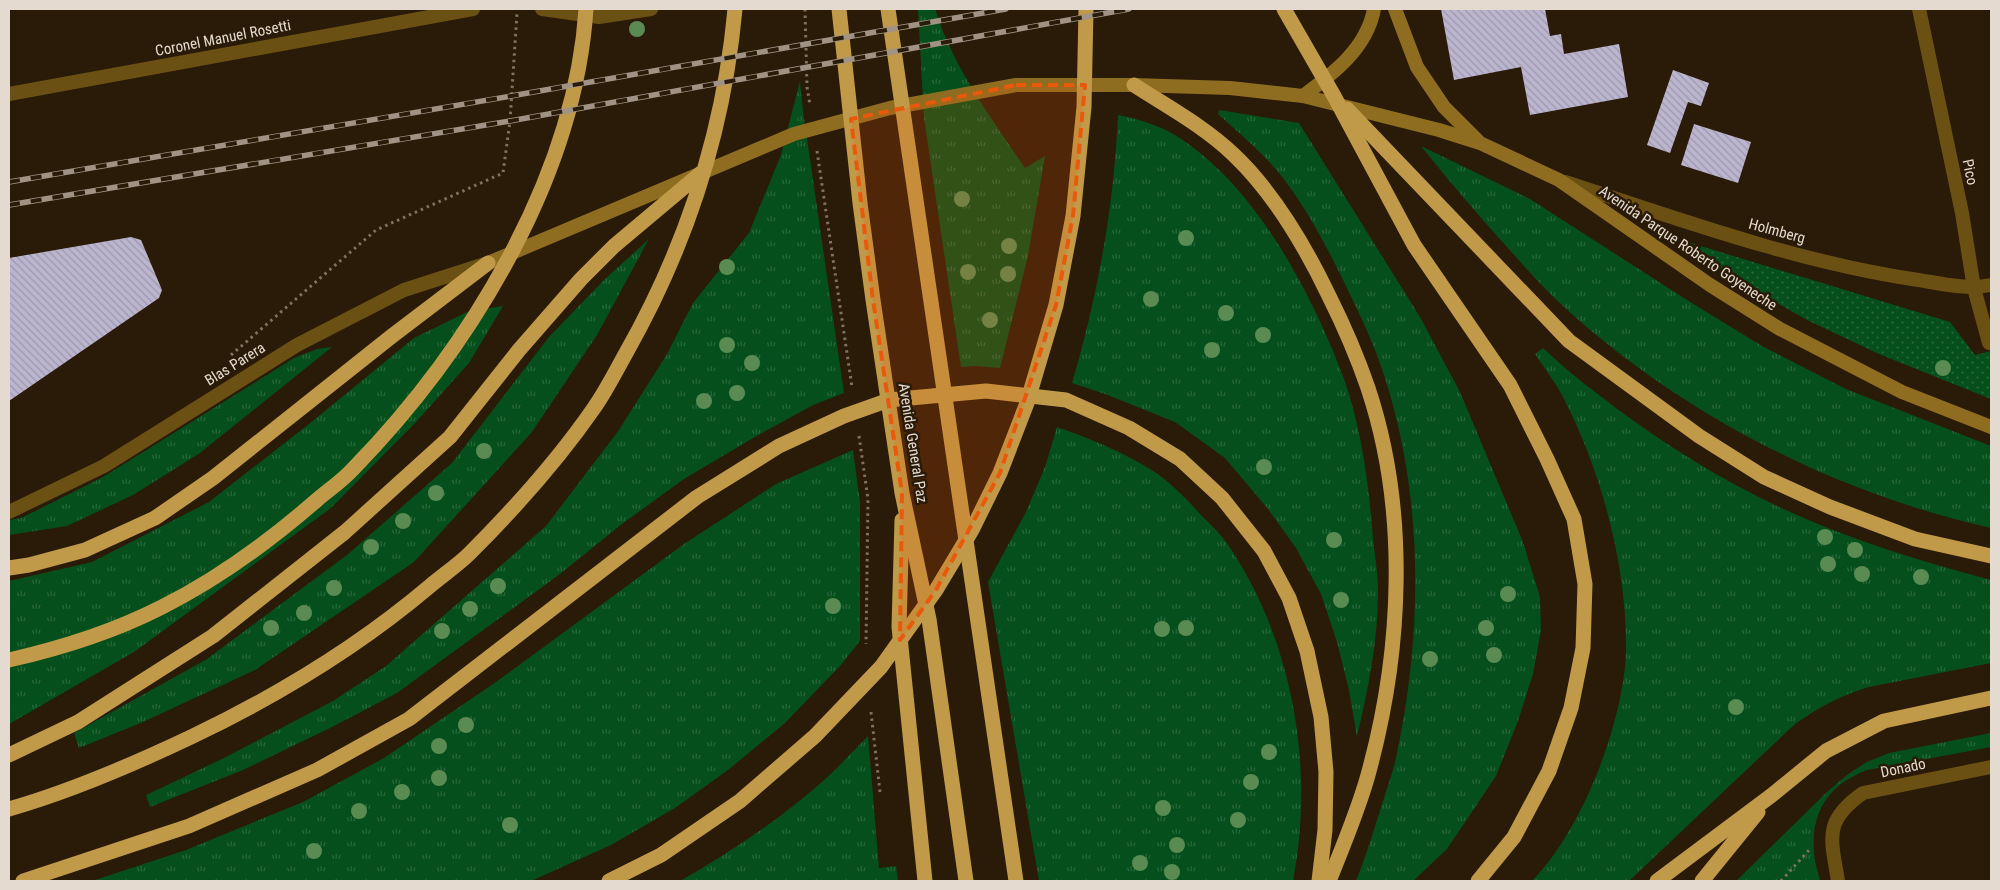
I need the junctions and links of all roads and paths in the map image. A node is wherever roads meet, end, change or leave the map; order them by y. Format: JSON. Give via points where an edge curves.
{"nodes":[{"id":1,"x":472,"y":9,"type":"edge"},
{"id":2,"x":517,"y":9,"type":"edge"},
{"id":3,"x":542,"y":9,"type":"edge"},
{"id":4,"x":586,"y":9,"type":"edge"},
{"id":5,"x":651,"y":9,"type":"edge"},
{"id":6,"x":735,"y":9,"type":"edge"},
{"id":7,"x":839,"y":9,"type":"edge"},
{"id":8,"x":888,"y":9,"type":"edge"},
{"id":9,"x":1086,"y":9,"type":"edge"},
{"id":10,"x":1284,"y":9,"type":"edge"},
{"id":11,"x":1374,"y":9,"type":"edge"},
{"id":12,"x":1395,"y":9,"type":"edge"},
{"id":13,"x":1919,"y":9,"type":"edge"},
{"id":14,"x":1134,"y":85,"type":"junction"},
{"id":15,"x":9,"y":94,"type":"edge"},
{"id":16,"x":1303,"y":96,"type":"junction"},
{"id":17,"x":1334,"y":96,"type":"junction"},
{"id":18,"x":1480,"y":144,"type":"junction"},
{"id":19,"x":701,"y":173,"type":"junction"},
{"id":20,"x":1560,"y":180,"type":"junction"},
{"id":21,"x":826,"y":208,"type":"dead end"},
{"id":22,"x":488,"y":263,"type":"junction"},
{"id":23,"x":1991,"y":285,"type":"edge"},
{"id":24,"x":1974,"y":288,"type":"junction"},
{"id":25,"x":840,"y":306,"type":"dead end"},
{"id":26,"x":1989,"y":342,"type":"dead end"},
{"id":27,"x":226,"y":360,"type":"dead end"},
{"id":28,"x":1991,"y":427,"type":"edge"},
{"id":29,"x":902,"y":492,"type":"junction"},
{"id":30,"x":9,"y":512,"type":"edge"},
{"id":31,"x":1991,"y":556,"type":"edge"},
{"id":32,"x":9,"y":568,"type":"edge"},
{"id":33,"x":9,"y":660,"type":"edge"},
{"id":34,"x":1991,"y":698,"type":"edge"},
{"id":35,"x":9,"y":755,"type":"edge"},
{"id":36,"x":1991,"y":767,"type":"edge"},
{"id":37,"x":1772,"y":795,"type":"junction"},
{"id":38,"x":9,"y":809,"type":"edge"},
{"id":39,"x":23,"y":881,"type":"edge"},
{"id":40,"x":609,"y":881,"type":"edge"},
{"id":41,"x":925,"y":881,"type":"edge"},
{"id":42,"x":966,"y":881,"type":"edge"},
{"id":43,"x":1016,"y":881,"type":"edge"},
{"id":44,"x":1319,"y":881,"type":"edge"},
{"id":45,"x":1329,"y":881,"type":"edge"},
{"id":46,"x":1478,"y":881,"type":"edge"},
{"id":47,"x":1657,"y":881,"type":"edge"},
{"id":48,"x":1702,"y":881,"type":"edge"},
{"id":49,"x":1838,"y":881,"type":"edge"}],
"edges":[{"from":1,"to":15,"type":"street","name":"Coronel Manuel Rosetti"},
{"from":2,"to":27,"type":"path","via":[[510,121],[503,173],[376,230]]},
{"from":3,"to":5,"type":"street","via":[[599,18]]},
{"from":4,"to":33,"type":"highway","via":[[574,84],[541,189],[508,262],[474,318],[408,409],[352,470],[298,517],[233,566],[163,607],[100,635]]},
{"from":6,"to":38,"type":"highway","via":[[721,110],[699,189],[658,294],[596,406],[541,476],[469,554],[396,615],[312,672],[225,721],[123,769]]},
{"from":7,"to":29,"type":"highway","name":"Avenida General Paz","via":[[860,203]]},
{"from":8,"to":43,"type":"highway"},
{"from":9,"to":40,"type":"highway","via":[[1084,107],[1073,216],[1056,305],[1023,412],[1000,473],[972,530],[936,590],[881,667],[815,736],[740,800],[661,855]]},
{"from":10,"to":17,"type":"highway"},
{"from":11,"to":16,"type":"main road","via":[[1362,40],[1353,53]]},
{"from":12,"to":18,"type":"main road","via":[[1416,67],[1444,107]]},
{"from":13,"to":24,"type":"street","name":"Pico","via":[[1962,213]]},
{"from":14,"to":16,"type":"main road","name":"Avenida Parque Roberto Goyeneche","via":[[1230,88]]},
{"from":14,"to":19,"type":"main road","name":"Avenida Parque Roberto Goyeneche","via":[[1016,86],[890,108],[794,134]]},
{"from":14,"to":45,"type":"highway","via":[[1234,154],[1273,200],[1315,267],[1347,333],[1369,390],[1380,433],[1390,487],[1395,542],[1393,635],[1384,704],[1368,776]]},
{"from":16,"to":18,"type":"main road","name":"Avenida Parque Roberto Goyeneche","via":[[1439,130]]},
{"from":17,"to":31,"type":"highway","via":[[1569,341],[1699,436],[1764,478],[1830,507],[1915,539]]},
{"from":17,"to":46,"type":"highway","via":[[1414,244],[1510,385],[1574,519],[1585,584],[1583,648],[1572,708],[1549,771],[1514,837]]},
{"from":18,"to":20,"type":"main road","name":"Avenida Parque Roberto Goyeneche"},
{"from":19,"to":22,"type":"main road","name":"Avenida Parque Roberto Goyeneche"},
{"from":19,"to":35,"type":"highway","via":[[614,246],[581,279],[450,437],[345,532],[213,636],[78,722]]},
{"from":20,"to":24,"type":"street","name":"Holmberg","via":[[1736,237],[1830,262]]},
{"from":20,"to":28,"type":"main road","name":"Avenida Parque Roberto Goyeneche","via":[[1710,285],[1780,329],[1902,392]]},
{"from":21,"to":25,"type":"path"},
{"from":22,"to":30,"type":"street","name":"Blas Parera","via":[[404,290],[297,345],[104,466]]},
{"from":22,"to":32,"type":"highway","via":[[214,478],[155,518],[85,550]]},
{"from":23,"to":24,"type":"street","name":"Holmberg"},
{"from":24,"to":26,"type":"street","name":"Pico"},
{"from":29,"to":41,"type":"highway","via":[[899,628]]},
{"from":29,"to":42,"type":"highway","name":"Avenida General Paz","via":[[929,620]]},
{"from":34,"to":37,"type":"highway","via":[[1884,721],[1826,751]]},
{"from":36,"to":49,"type":"street","name":"Donado","via":[[1863,793],[1845,805],[1834,824],[1833,847]]},
{"from":37,"to":47,"type":"highway"},
{"from":37,"to":48,"type":"highway"},
{"from":39,"to":44,"type":"highway","via":[[189,826],[317,770],[409,718],[697,497],[779,446],[844,416],[889,400],[986,391],[1066,400],[1129,428],[1180,459],[1222,498],[1264,551],[1289,598],[1307,651],[1321,717],[1326,811]]}]}
